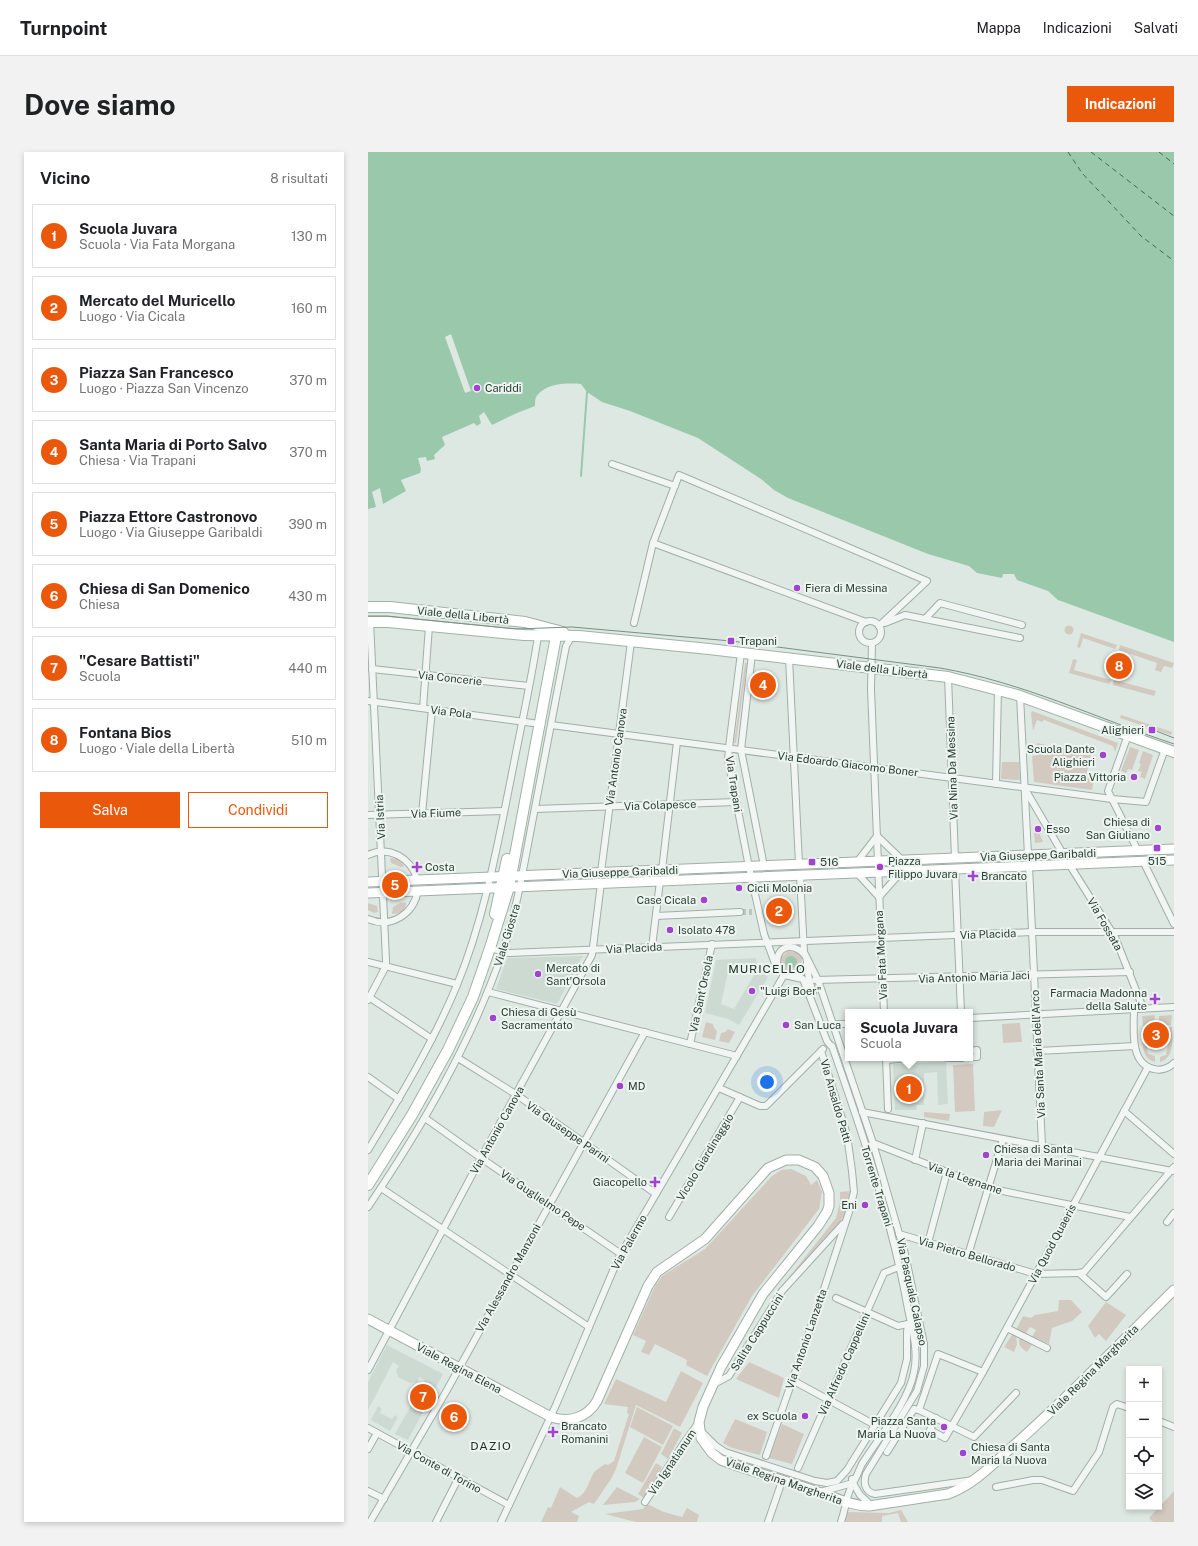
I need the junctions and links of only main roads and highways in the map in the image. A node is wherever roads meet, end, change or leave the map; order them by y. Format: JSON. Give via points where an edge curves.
{"nodes":[{"id":1,"x":368,"y":607,"type":"edge"},
{"id":2,"x":369,"y":622,"type":"edge"},
{"id":3,"x":562,"y":636,"type":"junction"},
{"id":4,"x":1170,"y":750,"type":"edge"},
{"id":5,"x":1174,"y":850,"type":"edge"},
{"id":6,"x":1174,"y":860,"type":"edge"},
{"id":7,"x":764,"y":866,"type":"junction"},
{"id":8,"x":507,"y":876,"type":"junction"},
{"id":9,"x":751,"y":877,"type":"junction"},
{"id":10,"x":368,"y":882,"type":"edge"},
{"id":11,"x":505,"y":887,"type":"junction"},
{"id":12,"x":368,"y":893,"type":"edge"},
{"id":13,"x":368,"y":1172,"type":"edge"},
{"id":14,"x":368,"y":1185,"type":"edge"},
{"id":15,"x":1174,"y":1290,"type":"edge"},
{"id":16,"x":368,"y":1319,"type":"edge"},
{"id":17,"x":699,"y":1426,"type":"joint"}],
"edges":[{"from":1,"to":3,"type":"main road","name":"Viale della Libertà","via":[[390,607],[525,622]]},
{"from":2,"to":3,"type":"main road","name":"Viale della Libertà"},
{"from":3,"to":4,"type":"main road","name":"Viale della Libertà","via":[[752,654],[948,677],[1020,696]]},
{"from":3,"to":8,"type":"main road","name":"Viale Giostra"},
{"from":3,"to":8,"type":"main road","name":"Viale Giostra","via":[[533,723]]},
{"from":5,"to":7,"type":"main road","name":"Via Giuseppe Garibaldi"},
{"from":6,"to":9,"type":"main road","name":"Via Giuseppe Garibaldi"},
{"from":7,"to":8,"type":"main road","name":"Via Giuseppe Garibaldi"},
{"from":7,"to":9,"type":"main road"},
{"from":8,"to":10,"type":"main road","name":"Via Giuseppe Garibaldi"},
{"from":8,"to":11,"type":"main road","name":"Viale Giostra"},
{"from":9,"to":11,"type":"main road","name":"Via Giuseppe Garibaldi"},
{"from":11,"to":12,"type":"main road","name":"Via Giuseppe Garibaldi"},
{"from":11,"to":13,"type":"main road","name":"Viale Giostra","via":[[467,995],[451,1030],[407,1111]]},
{"from":11,"to":14,"type":"main road","name":"Viale Giostra","via":[[490,948],[473,997],[451,1044],[412,1115]]},
{"from":15,"to":17,"type":"main road","name":"Viale Regina Margherita","via":[[1032,1430],[975,1479],[948,1494],[860,1506],[718,1458],[704,1444]]},
{"from":16,"to":17,"type":"main road","name":"Viale Regina Elena","via":[[551,1417],[563,1420],[578,1418],[594,1406],[648,1286],[657,1272],[705,1239],[768,1168],[786,1160],[798,1160],[809,1164],[819,1171],[828,1186],[830,1199],[827,1212],[763,1294],[721,1368],[703,1407]]}]}
